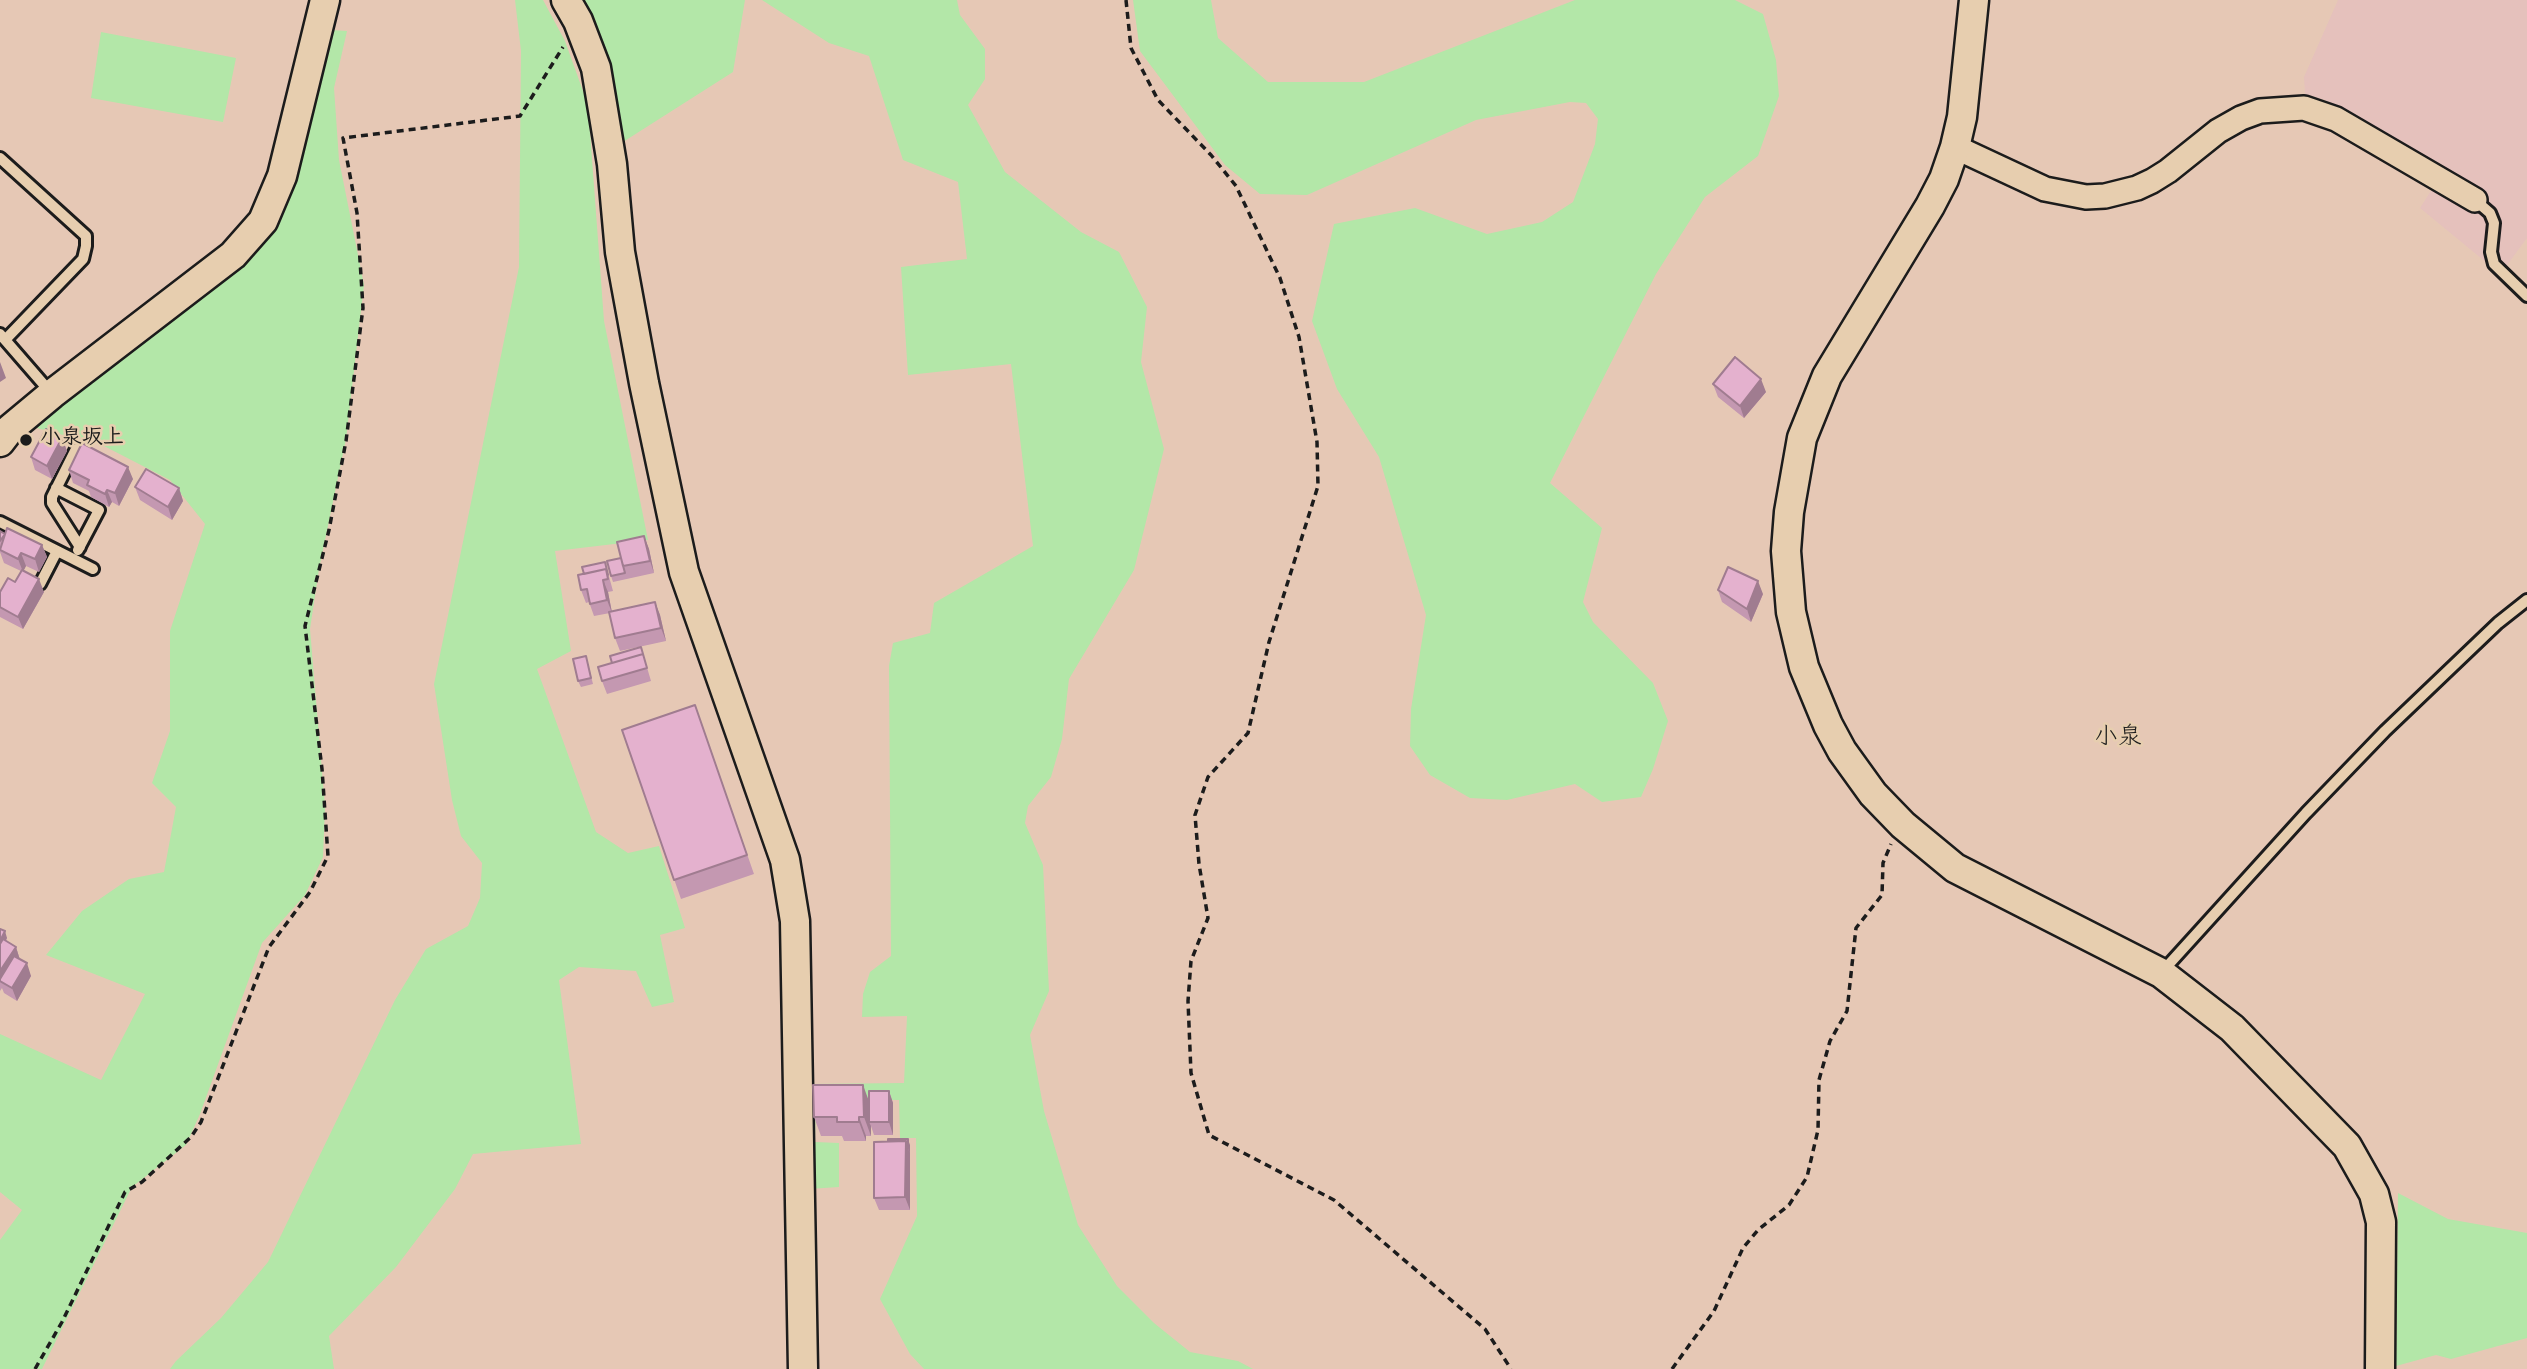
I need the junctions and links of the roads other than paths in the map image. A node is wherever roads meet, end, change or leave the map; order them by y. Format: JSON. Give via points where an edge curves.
{"nodes":[{"id":1,"x":325,"y":0,"type":"edge"},
{"id":2,"x":1974,"y":0,"type":"edge"},
{"id":3,"x":572,"y":11,"type":"edge"},
{"id":4,"x":1955,"y":147,"type":"junction"},
{"id":5,"x":0,"y":158,"type":"edge"},
{"id":6,"x":2475,"y":200,"type":"joint"},
{"id":7,"x":2527,"y":296,"type":"edge"},
{"id":8,"x":3,"y":337,"type":"edge"},
{"id":9,"x":52,"y":394,"type":"junction"},
{"id":10,"x":3,"y":432,"type":"edge"},
{"id":11,"x":76,"y":449,"type":"edge"},
{"id":12,"x":56,"y":488,"type":"junction"},
{"id":13,"x":0,"y":522,"type":"edge"},
{"id":14,"x":80,"y":547,"type":"junction"},
{"id":15,"x":57,"y":551,"type":"junction"},
{"id":16,"x":74,"y":559,"type":"junction"},
{"id":17,"x":93,"y":569,"type":"dead end"},
{"id":18,"x":40,"y":584,"type":"edge"},
{"id":19,"x":2527,"y":600,"type":"edge"},
{"id":20,"x":2161,"y":973,"type":"junction"},
{"id":21,"x":803,"y":1369,"type":"edge"},
{"id":22,"x":2380,"y":1369,"type":"edge"}],
"edges":[{"from":1,"to":9,"type":"street","via":[[282,176],[263,221],[233,255]]},
{"from":2,"to":4,"type":"street"},
{"from":3,"to":21,"type":"street","via":[[596,68],[620,252],[684,572],[785,860],[795,921]]},
{"from":4,"to":6,"type":"street","via":[[2045,189],[2105,196],[2152,181],[2241,118],[2268,109],[2304,108],[2336,119]]},
{"from":4,"to":20,"type":"street","via":[[1930,206],[1812,407],[1802,438],[1786,551],[1798,646],[1812,690],[1842,751],[1903,825],[1955,868]]},
{"from":5,"to":8,"type":"lane","via":[[86,236],[83,259]]},
{"from":6,"to":7,"type":"lane","via":[[2494,223],[2494,264]]},
{"from":8,"to":9,"type":"lane"},
{"from":9,"to":10,"type":"street"},
{"from":11,"to":12,"type":"lane"},
{"from":12,"to":14,"type":"lane","via":[[52,503]]},
{"from":12,"to":14,"type":"lane","via":[[99,510]]},
{"from":13,"to":15,"type":"lane"},
{"from":14,"to":16,"type":"lane"},
{"from":15,"to":16,"type":"lane"},
{"from":15,"to":18,"type":"lane"},
{"from":16,"to":17,"type":"lane"},
{"from":19,"to":20,"type":"lane","via":[[2385,731]]},
{"from":20,"to":22,"type":"street","via":[[2209,1008],[2266,1061],[2347,1146],[2364,1173],[2381,1222]]}]}
